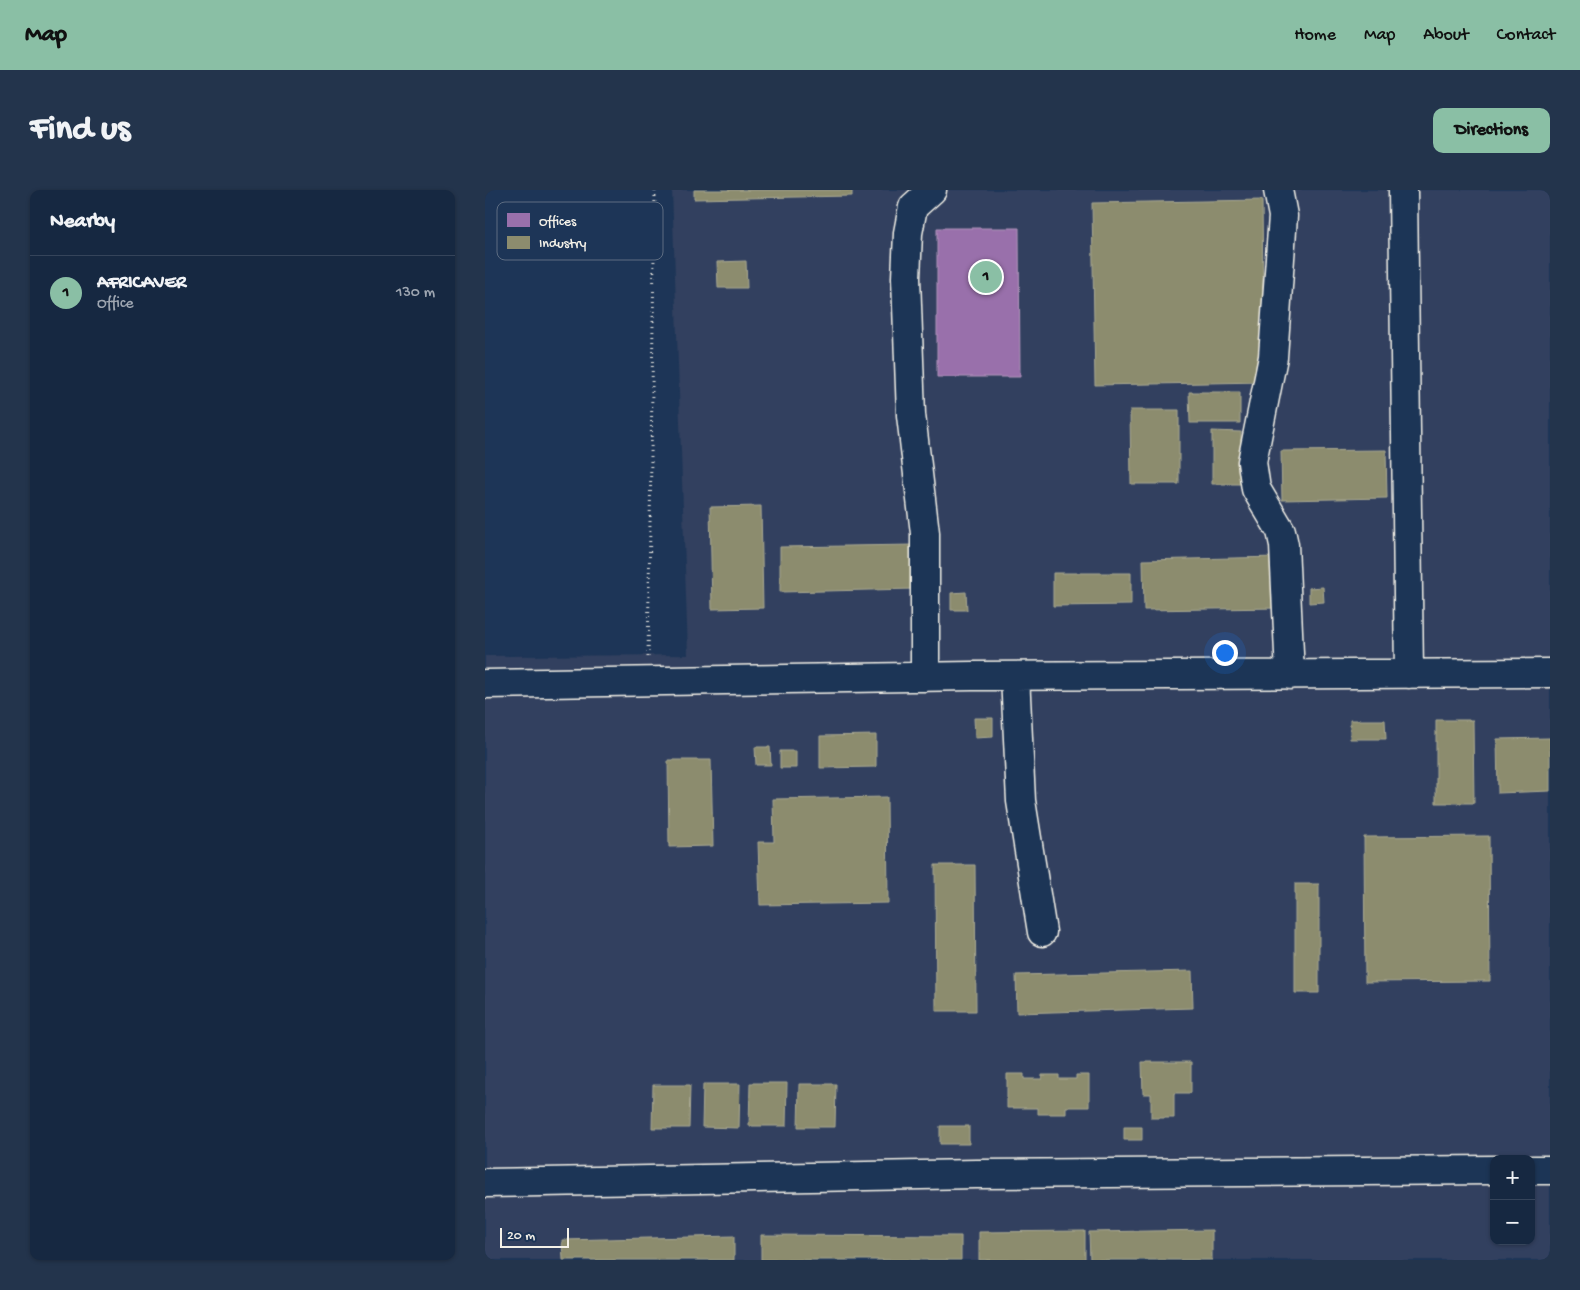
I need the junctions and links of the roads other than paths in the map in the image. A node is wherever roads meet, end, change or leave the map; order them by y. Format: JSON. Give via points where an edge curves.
{"nodes":[{"id":1,"x":932,"y":190,"type":"edge"},
{"id":2,"x":1278,"y":190,"type":"edge"},
{"id":3,"x":1403,"y":190,"type":"edge"},
{"id":4,"x":1550,"y":673,"type":"edge"},
{"id":5,"x":1409,"y":674,"type":"junction"},
{"id":6,"x":1290,"y":675,"type":"junction"},
{"id":7,"x":1015,"y":676,"type":"junction"},
{"id":8,"x":925,"y":677,"type":"junction"},
{"id":9,"x":485,"y":684,"type":"edge"},
{"id":10,"x":1042,"y":932,"type":"dead end"},
{"id":11,"x":1490,"y":1170,"type":"edge"},
{"id":12,"x":1535,"y":1170,"type":"edge"},
{"id":13,"x":1550,"y":1170,"type":"edge"},
{"id":14,"x":485,"y":1183,"type":"edge"}],
"edges":[{"from":1,"to":8,"type":"street","via":[[913,206],[906,278],[911,415],[925,533]]},
{"from":2,"to":6,"type":"street","via":[[1283,216],[1273,357],[1252,462],[1256,489],[1281,530],[1284,545]]},
{"from":3,"to":5,"type":"street"},
{"from":4,"to":5,"type":"street"},
{"from":5,"to":6,"type":"street"},
{"from":6,"to":7,"type":"street"},
{"from":7,"to":8,"type":"street"},
{"from":7,"to":10,"type":"street","via":[[1021,801]]},
{"from":8,"to":9,"type":"street"},
{"from":11,"to":14,"type":"street","via":[[996,1173]]},
{"from":12,"to":13,"type":"street"}]}
